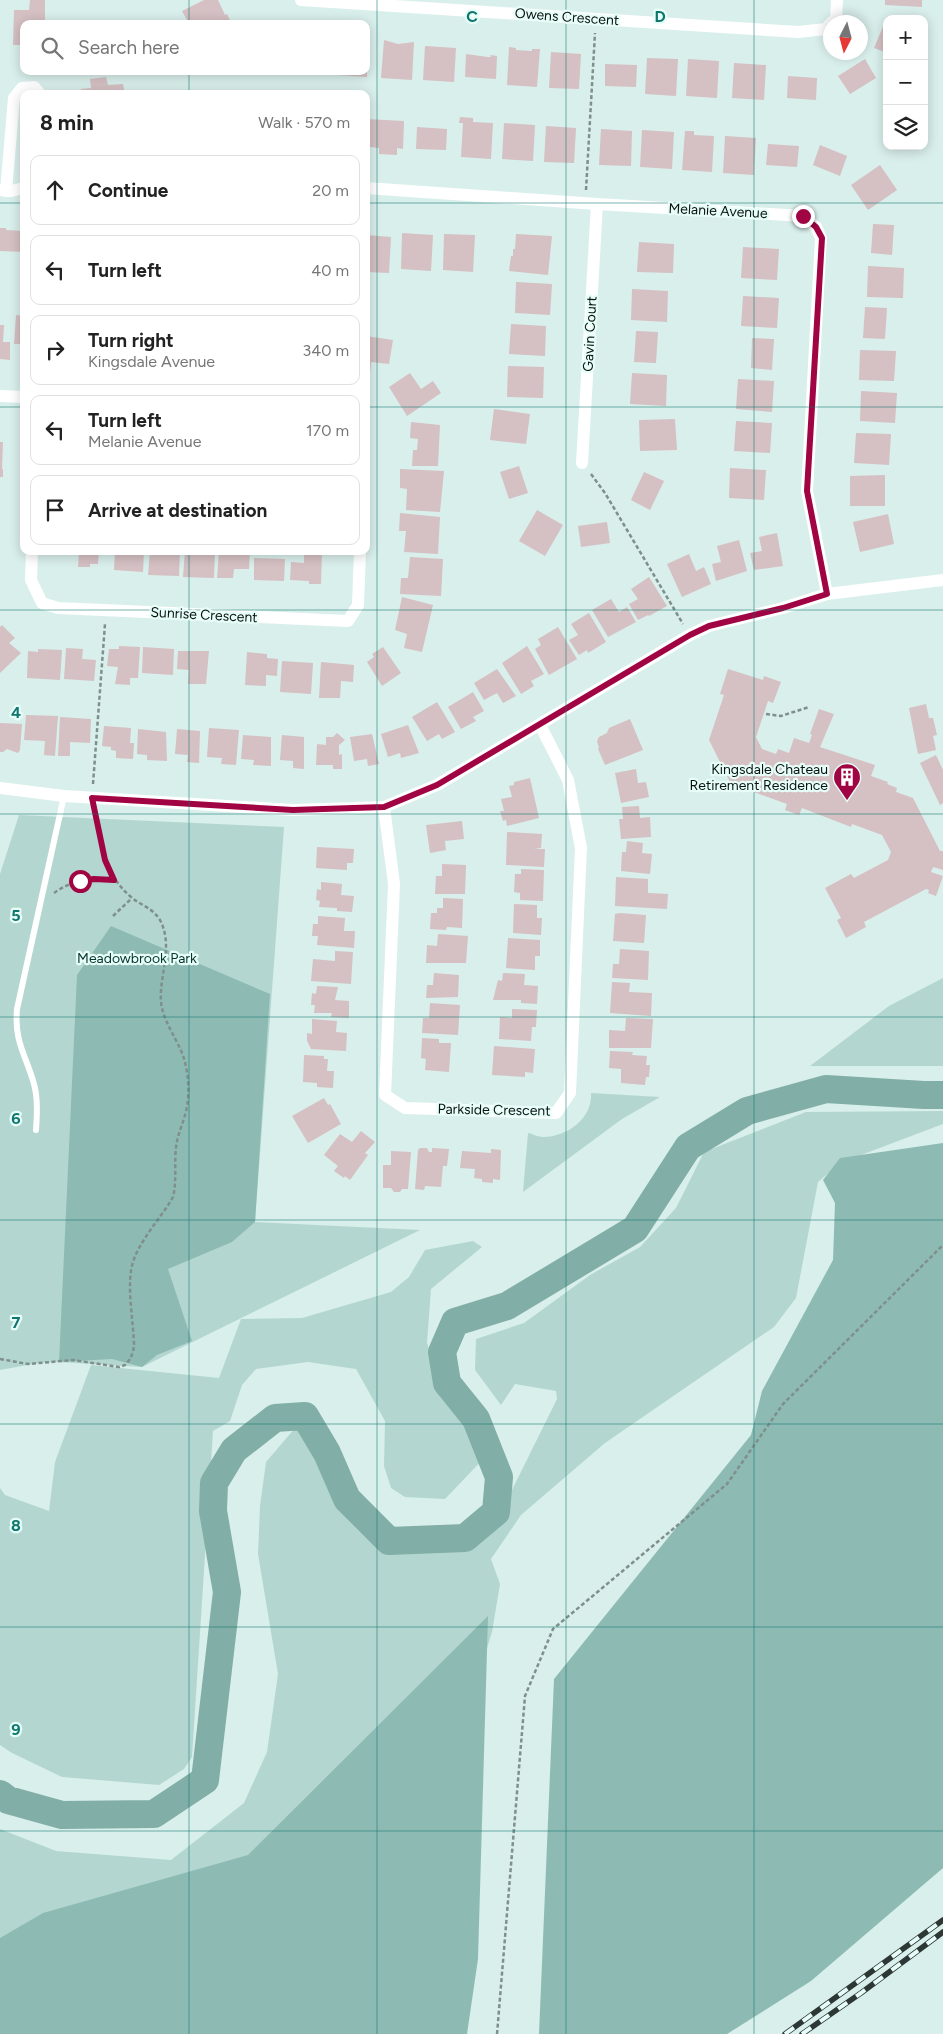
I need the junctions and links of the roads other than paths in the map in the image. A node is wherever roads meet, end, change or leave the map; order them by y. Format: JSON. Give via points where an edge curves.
{"nodes":[{"id":1,"x":301,"y":0,"type":"edge"},
{"id":2,"x":837,"y":0,"type":"edge"},
{"id":3,"x":836,"y":15,"type":"edge"},
{"id":4,"x":823,"y":29,"type":"edge"},
{"id":5,"x":20,"y":90,"type":"edge"},
{"id":6,"x":20,"y":90,"type":"edge"},
{"id":7,"x":37,"y":90,"type":"edge"},
{"id":8,"x":370,"y":188,"type":"edge"},
{"id":9,"x":20,"y":189,"type":"edge"},
{"id":10,"x":3,"y":191,"type":"edge"},
{"id":11,"x":591,"y":204,"type":"junction"},
{"id":12,"x":0,"y":396,"type":"edge"},
{"id":13,"x":20,"y":397,"type":"edge"},
{"id":14,"x":582,"y":463,"type":"road end"},
{"id":15,"x":32,"y":555,"type":"edge"},
{"id":16,"x":360,"y":555,"type":"edge"},
{"id":17,"x":943,"y":580,"type":"edge"},
{"id":18,"x":827,"y":594,"type":"junction"},
{"id":19,"x":540,"y":725,"type":"junction"},
{"id":20,"x":0,"y":788,"type":"edge"},
{"id":21,"x":64,"y":796,"type":"junction"},
{"id":22,"x":384,"y":807,"type":"junction"},
{"id":23,"x":36,"y":1130,"type":"dead end"}],
"edges":[{"from":1,"to":4,"type":"street","name":"Owens Crescent","via":[[798,32]]},
{"from":2,"to":3,"type":"street","name":"Owens Crescent"},
{"from":5,"to":7,"type":"street","via":[[34,87]]},
{"from":6,"to":10,"type":"street","via":[[14,98]]},
{"from":8,"to":11,"type":"street","name":"Melanie Avenue"},
{"from":9,"to":10,"type":"street"},
{"from":11,"to":14,"type":"street","name":"Gavin Court"},
{"from":11,"to":18,"type":"street","name":"Melanie Avenue","via":[[803,216],[816,227],[822,238],[807,491]]},
{"from":12,"to":13,"type":"street"},
{"from":15,"to":16,"type":"street","name":"Sunrise Crescent","via":[[31,580],[42,602],[58,608],[348,621],[358,605]]},
{"from":17,"to":18,"type":"street"},
{"from":18,"to":19,"type":"street","via":[[709,626]]},
{"from":19,"to":22,"type":"street","via":[[437,785]]},
{"from":19,"to":22,"type":"street","name":"Parkside Crescent","via":[[568,780],[581,848],[570,1093],[556,1113],[405,1108],[385,1095],[394,884]]},
{"from":20,"to":21,"type":"street"},
{"from":21,"to":22,"type":"street","via":[[293,810]]},
{"from":21,"to":23,"type":"lane","via":[[15,1024],[36,1090]]}]}
